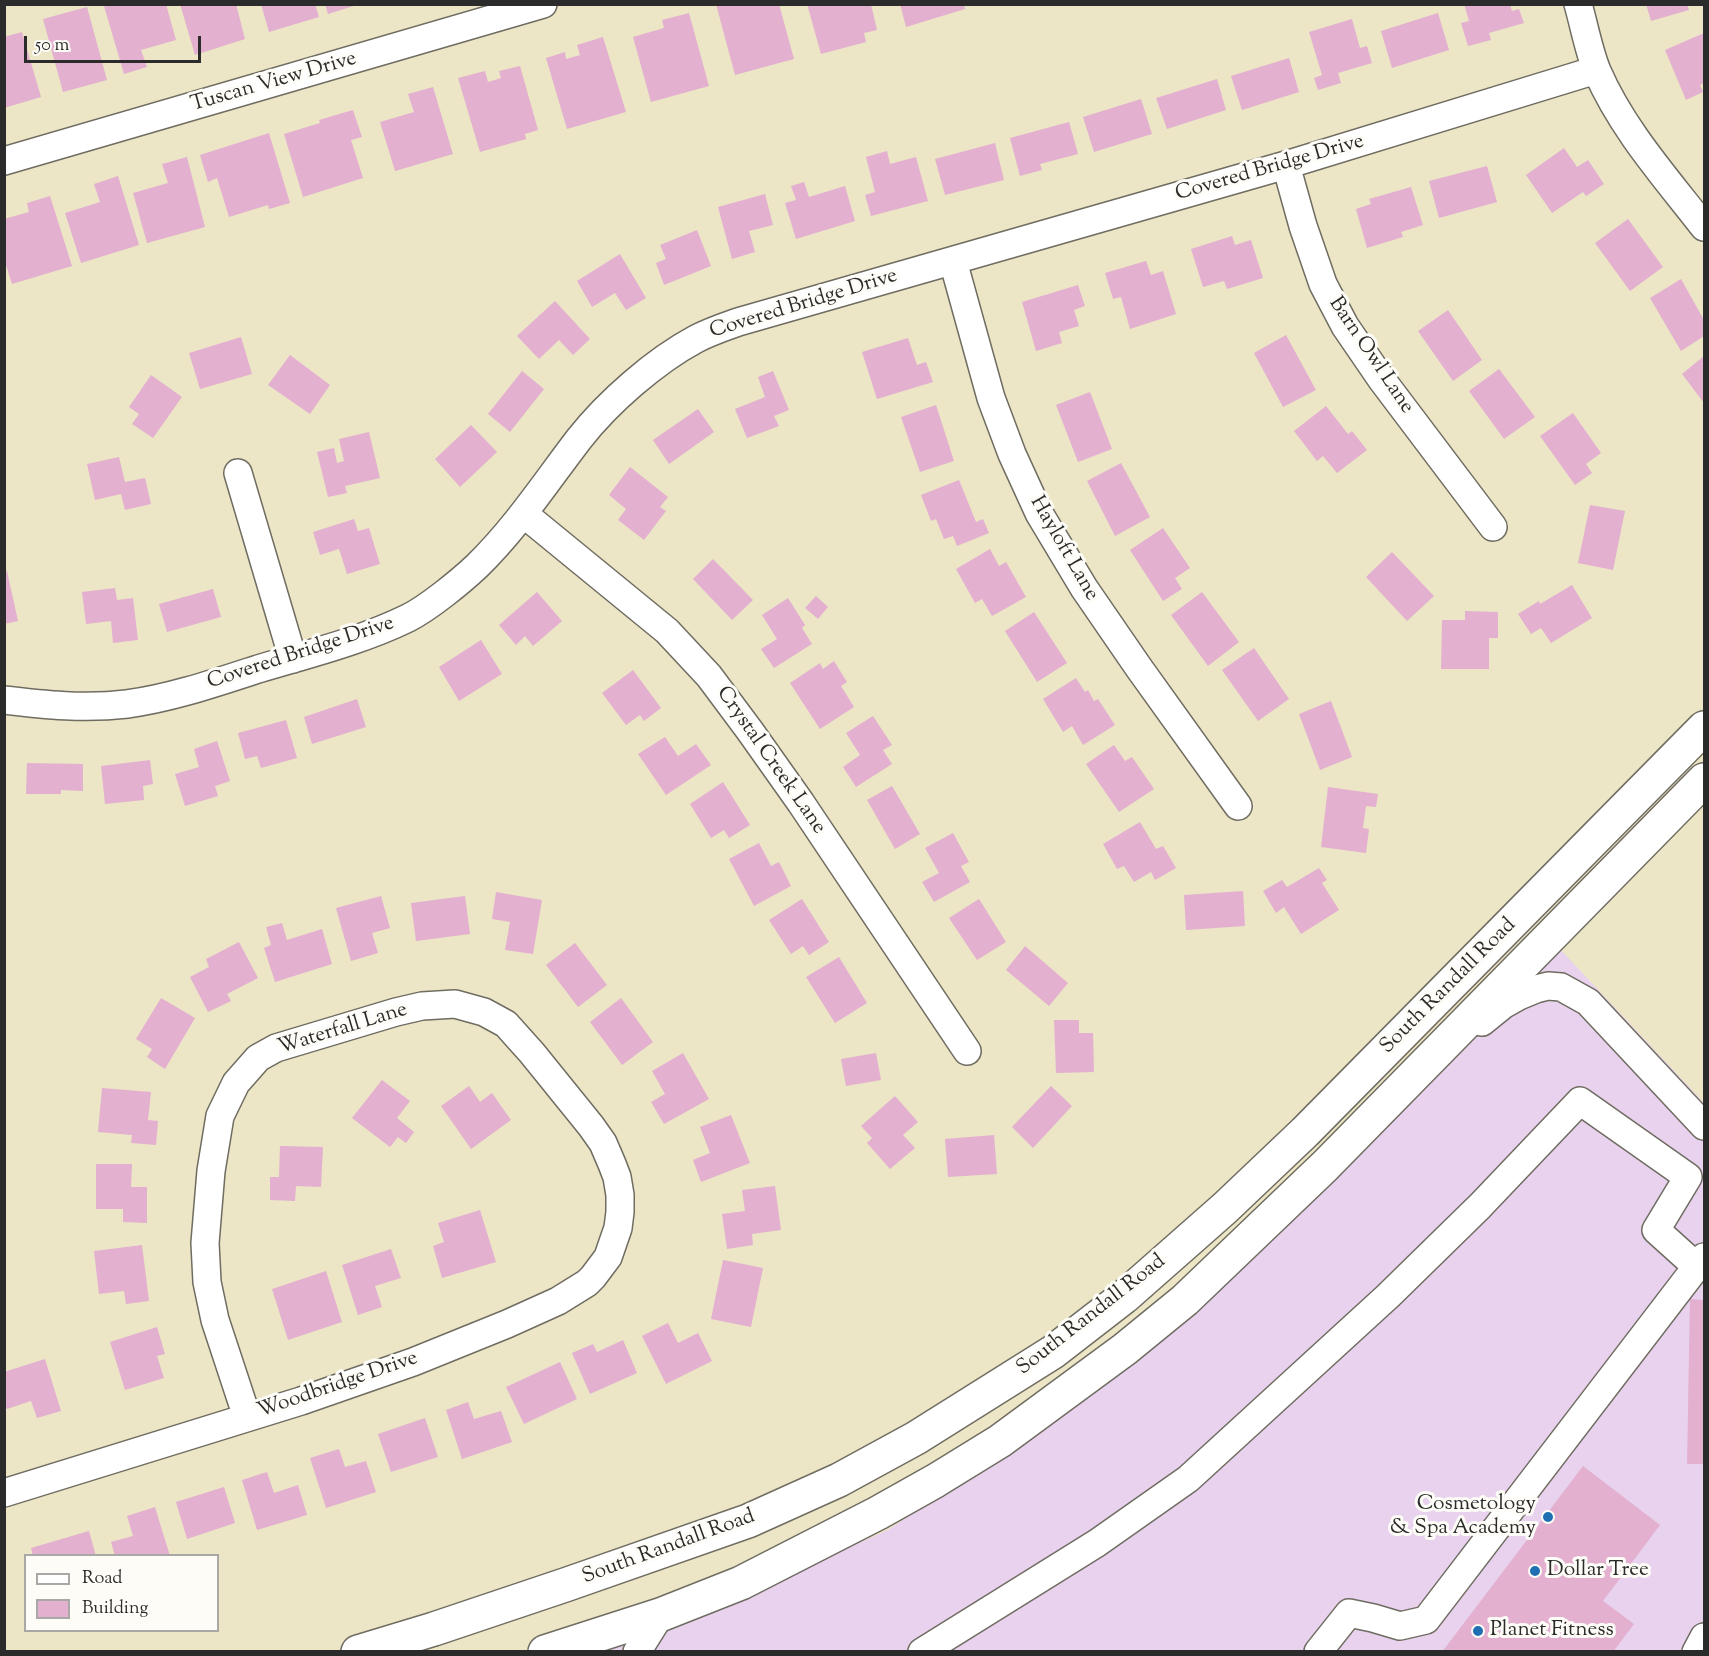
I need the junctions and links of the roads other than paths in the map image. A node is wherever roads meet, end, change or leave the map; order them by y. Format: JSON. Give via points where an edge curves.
{"nodes":[{"id":1,"x":543,"y":4,"type":"edge"},
{"id":2,"x":1578,"y":4,"type":"edge"},
{"id":3,"x":1596,"y":70,"type":"junction"},
{"id":4,"x":4,"y":161,"type":"edge"},
{"id":5,"x":1286,"y":165,"type":"junction"},
{"id":6,"x":1704,"y":227,"type":"edge"},
{"id":7,"x":953,"y":261,"type":"junction"},
{"id":8,"x":238,"y":472,"type":"dead end"},
{"id":9,"x":524,"y":514,"type":"junction"},
{"id":10,"x":1493,"y":527,"type":"dead end"},
{"id":11,"x":293,"y":659,"type":"junction"},
{"id":12,"x":4,"y":700,"type":"edge"},
{"id":13,"x":1704,"y":728,"type":"edge"},
{"id":14,"x":1704,"y":780,"type":"edge"},
{"id":15,"x":1238,"y":806,"type":"dead end"},
{"id":16,"x":966,"y":1051,"type":"dead end"},
{"id":17,"x":1418,"y":1073,"type":"junction"},
{"id":18,"x":1704,"y":1126,"type":"edge"},
{"id":19,"x":620,"y":1212,"type":"joint"},
{"id":20,"x":1701,"y":1262,"type":"edge"},
{"id":21,"x":247,"y":1417,"type":"junction"},
{"id":22,"x":4,"y":1493,"type":"edge"},
{"id":23,"x":660,"y":1615,"type":"junction"},
{"id":24,"x":1704,"y":1637,"type":"edge"},
{"id":25,"x":358,"y":1652,"type":"edge"},
{"id":26,"x":545,"y":1652,"type":"edge"},
{"id":27,"x":637,"y":1652,"type":"edge"},
{"id":28,"x":922,"y":1652,"type":"edge"},
{"id":29,"x":1318,"y":1652,"type":"edge"},
{"id":30,"x":1696,"y":1652,"type":"edge"}],
"edges":[{"from":1,"to":4,"type":"street","name":"Tuscan View Drive"},
{"from":2,"to":3,"type":"street"},
{"from":3,"to":5,"type":"street","name":"Covered Bridge Drive"},
{"from":3,"to":6,"type":"street","via":[[1621,116]]},
{"from":5,"to":7,"type":"street","name":"Covered Bridge Drive"},
{"from":5,"to":10,"type":"street","name":"Barn Owl Lane","via":[[1323,284],[1345,326]]},
{"from":7,"to":9,"type":"street","name":"Covered Bridge Drive","via":[[738,322],[696,339],[621,393],[580,437]]},
{"from":7,"to":15,"type":"street","name":"Hayloft Lane","via":[[991,398],[1039,513],[1084,588]]},
{"from":8,"to":11,"type":"street"},
{"from":9,"to":11,"type":"street","name":"Covered Bridge Drive","via":[[477,566],[410,617]]},
{"from":9,"to":16,"type":"street","name":"Crystal Creek Lane","via":[[667,631],[709,676],[795,794]]},
{"from":11,"to":12,"type":"street","name":"Covered Bridge Drive","via":[[188,691],[128,704],[78,707]]},
{"from":13,"to":25,"type":"main road","name":"South Randall Road","via":[[1297,1140],[1124,1297],[1053,1352],[916,1438],[839,1480],[748,1521]]},
{"from":14,"to":17,"type":"main road","name":"South Randall Road"},
{"from":17,"to":18,"type":"street","via":[[1503,1005],[1536,989],[1561,987],[1588,1002]]},
{"from":17,"to":23,"type":"main road","name":"South Randall Road","via":[[1185,1300],[1000,1441],[868,1519],[741,1583]]},
{"from":19,"to":21,"type":"street","name":"Woodbridge Drive","via":[[613,1244],[600,1269],[558,1301],[413,1362]]},
{"from":19,"to":21,"type":"street","name":"Waterfall Lane","via":[[617,1177],[603,1143],[506,1024],[484,1012],[455,1004],[422,1006],[276,1048],[258,1058],[236,1083],[220,1116],[205,1243],[207,1282],[216,1320]]},
{"from":20,"to":28,"type":"street","via":[[1656,1230],[1688,1177],[1580,1101],[1388,1296],[1188,1479],[1097,1543]]},
{"from":20,"to":29,"type":"street","via":[[1425,1620],[1400,1626],[1349,1613]]},
{"from":21,"to":22,"type":"street","name":"Woodbridge Drive"},
{"from":23,"to":26,"type":"main road","name":"South Randall Road"},
{"from":23,"to":27,"type":"street"},
{"from":24,"to":30,"type":"street"}]}
